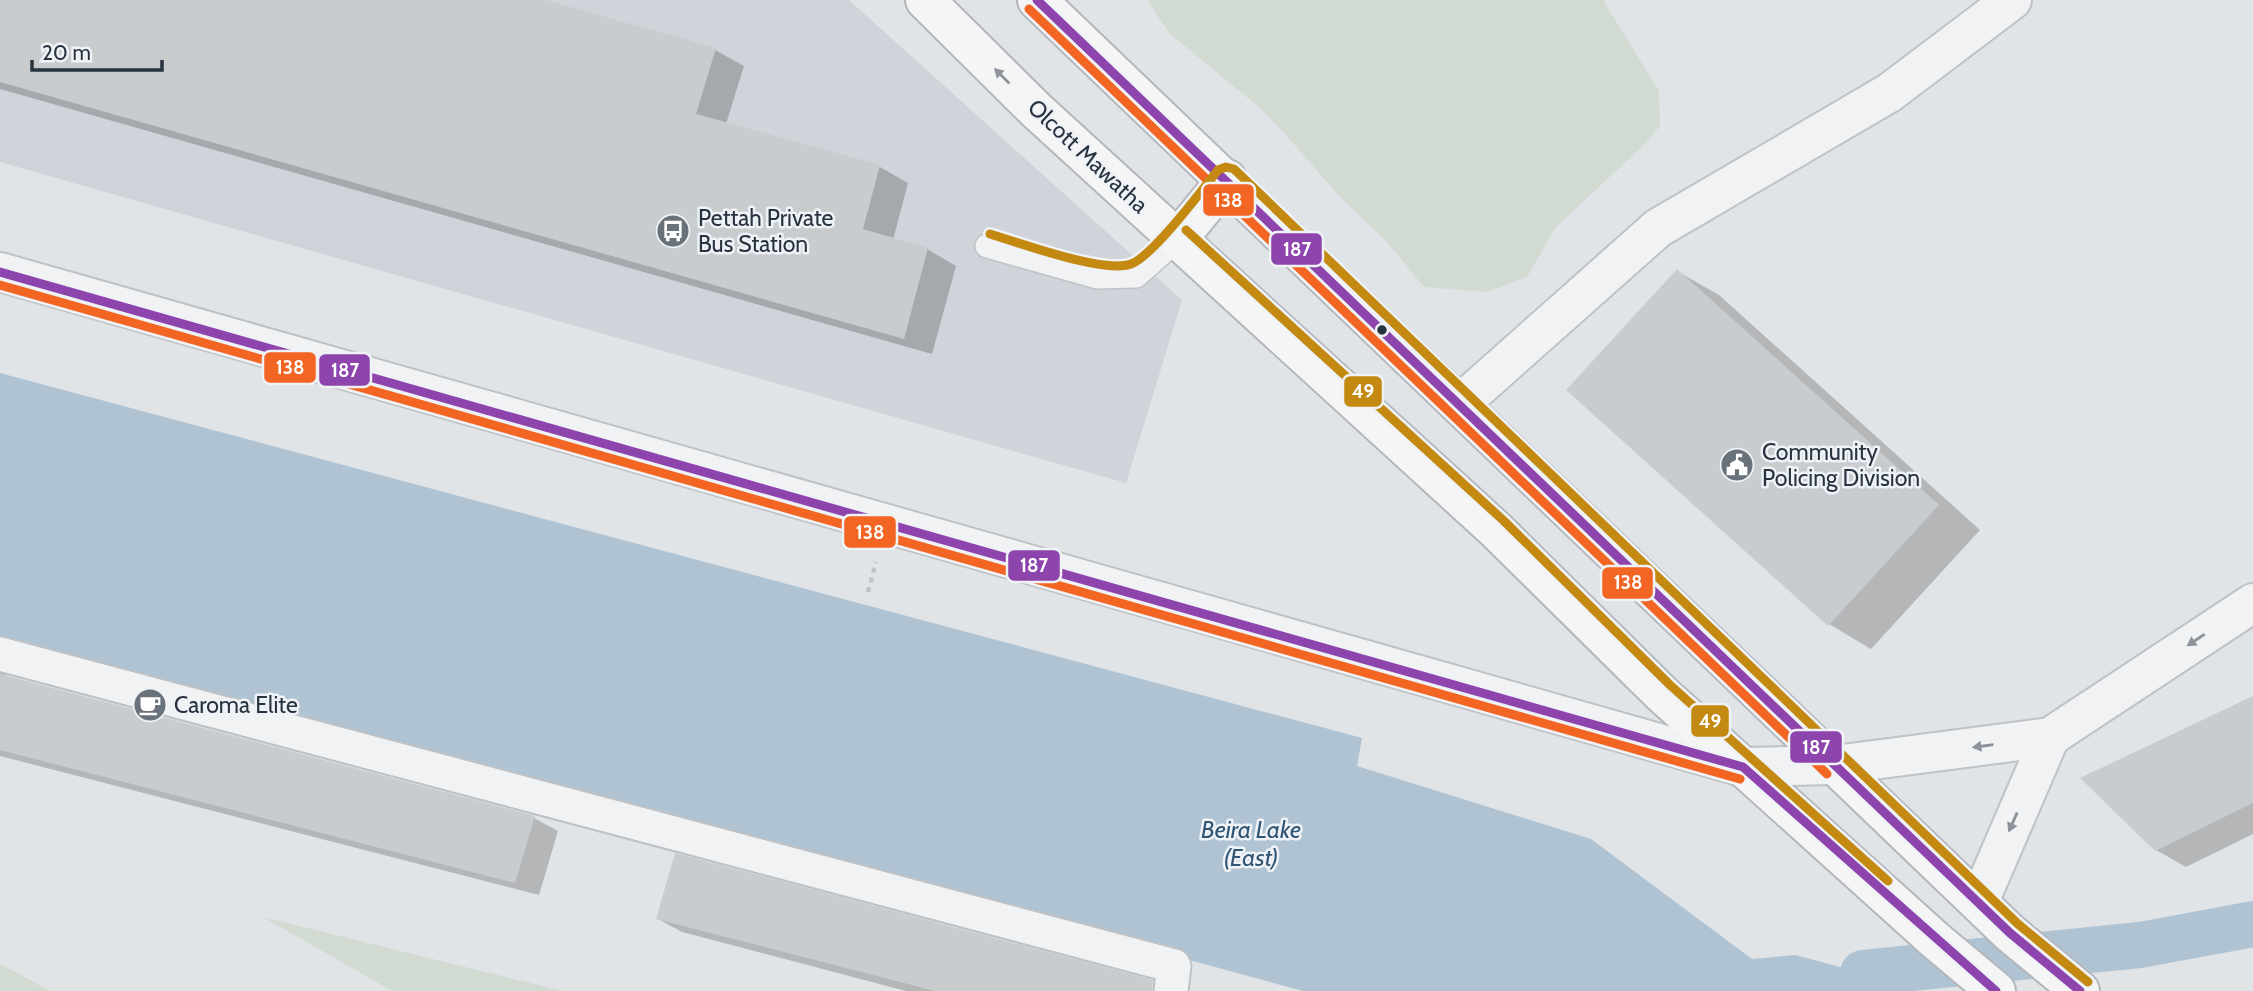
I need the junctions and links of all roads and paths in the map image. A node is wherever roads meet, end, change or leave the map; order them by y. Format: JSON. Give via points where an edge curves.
{"nodes":[{"id":1,"x":925,"y":0,"type":"edge"},
{"id":2,"x":1037,"y":0,"type":"edge"},
{"id":3,"x":2012,"y":0,"type":"edge"},
{"id":4,"x":1227,"y":180,"type":"junction"},
{"id":5,"x":1178,"y":239,"type":"junction"},
{"id":6,"x":987,"y":246,"type":"dead end"},
{"id":7,"x":0,"y":272,"type":"edge"},
{"id":8,"x":1461,"y":403,"type":"junction"},
{"id":9,"x":2253,"y":603,"type":"edge"},
{"id":10,"x":0,"y":654,"type":"edge"},
{"id":11,"x":2050,"y":737,"type":"junction"},
{"id":12,"x":1835,"y":765,"type":"junction"},
{"id":13,"x":1743,"y":767,"type":"junction"},
{"id":14,"x":1979,"y":902,"type":"junction"},
{"id":15,"x":1171,"y":991,"type":"edge"},
{"id":16,"x":1996,"y":991,"type":"edge"},
{"id":17,"x":2080,"y":991,"type":"edge"}],
"edges":[{"from":5,"to":1,"type":"highway","name":"Olcott Mawatha","one_way":true,"via":[[1036,110]]},
{"from":2,"to":4,"type":"highway"},
{"from":3,"to":8,"type":"street","via":[[1889,93],[1658,228]]},
{"from":4,"to":5,"type":"highway"},
{"from":4,"to":8,"type":"highway"},
{"from":5,"to":6,"type":"lane","via":[[1136,276],[1097,277]]},
{"from":5,"to":13,"type":"highway","name":"Olcott Mawatha","via":[[1384,425]]},
{"from":7,"to":13,"type":"street"},
{"from":8,"to":12,"type":"highway"},
{"from":9,"to":11,"type":"street","one_way":true},
{"from":10,"to":15,"type":"street","via":[[1174,966]]},
{"from":11,"to":12,"type":"street","one_way":true},
{"from":11,"to":14,"type":"street","one_way":true},
{"from":12,"to":13,"type":"street"},
{"from":12,"to":14,"type":"highway"},
{"from":13,"to":16,"type":"highway","name":"Olcott Mawatha"},
{"from":14,"to":17,"type":"highway"}]}
